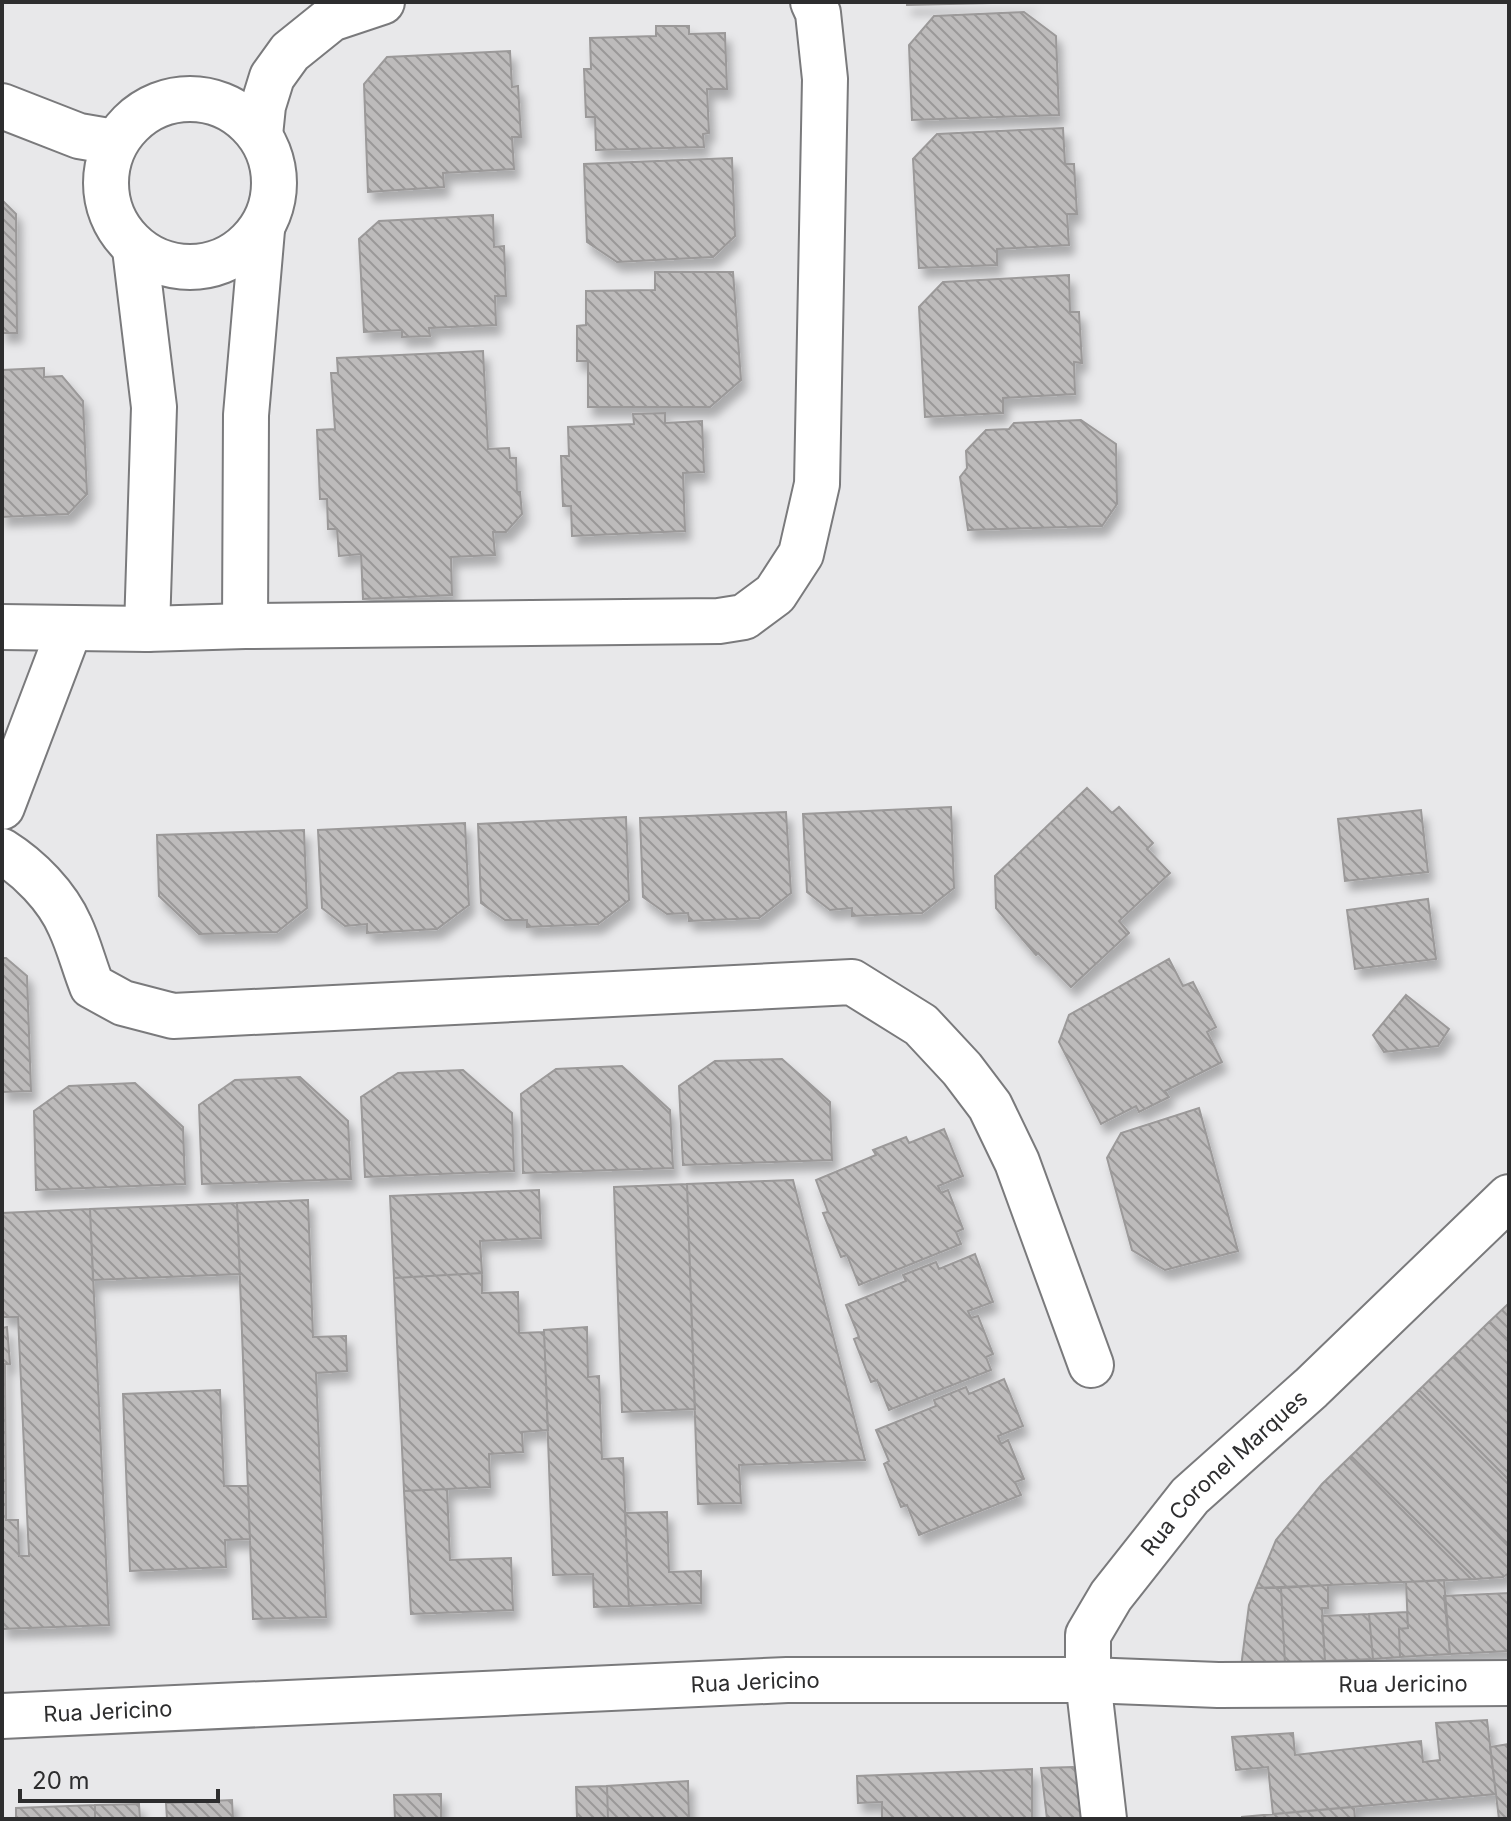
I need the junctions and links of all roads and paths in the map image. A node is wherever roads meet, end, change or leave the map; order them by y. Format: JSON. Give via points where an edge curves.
{"nodes":[{"id":1,"x":382,"y":2,"type":"edge"},
{"id":2,"x":813,"y":2,"type":"edge"},
{"id":3,"x":2,"y":106,"type":"edge"},
{"id":4,"x":260,"y":135,"type":"junction"},
{"id":5,"x":114,"y":142,"type":"junction"},
{"id":6,"x":262,"y":230,"type":"junction"},
{"id":7,"x":135,"y":249,"type":"junction"},
{"id":8,"x":245,"y":626,"type":"junction"},
{"id":9,"x":2,"y":627,"type":"edge"},
{"id":10,"x":70,"y":628,"type":"junction"},
{"id":11,"x":147,"y":629,"type":"junction"},
{"id":12,"x":2,"y":807,"type":"edge"},
{"id":13,"x":2,"y":851,"type":"edge"},
{"id":14,"x":1509,"y":1197,"type":"edge"},
{"id":15,"x":1091,"y":1365,"type":"dead end"},
{"id":16,"x":1088,"y":1680,"type":"junction"},
{"id":17,"x":1509,"y":1683,"type":"edge"},
{"id":18,"x":2,"y":1716,"type":"edge"},
{"id":19,"x":1104,"y":1819,"type":"edge"}],
"edges":[{"from":1,"to":4,"type":"street","via":[[331,19],[290,52],[272,77]]},
{"from":2,"to":8,"type":"street","via":[[825,79],[817,484],[801,554],[775,594],[744,617],[719,621]]},
{"from":3,"to":5,"type":"street","via":[[79,136]]},
{"from":4,"to":5,"type":"street","via":[[238,112],[208,99],[176,99],[147,110]]},
{"from":4,"to":6,"type":"street","via":[[273,165],[274,187]]},
{"from":5,"to":7,"type":"street","via":[[105,193],[114,224]]},
{"from":6,"to":7,"type":"street","via":[[242,250],[216,264],[189,269],[159,263]]},
{"from":6,"to":8,"type":"street","via":[[246,415]]},
{"from":7,"to":11,"type":"street","via":[[154,407]]},
{"from":8,"to":11,"type":"street"},
{"from":9,"to":10,"type":"street"},
{"from":10,"to":11,"type":"street"},
{"from":10,"to":12,"type":"street"},
{"from":13,"to":15,"type":"street","via":[[61,909],[92,986],[123,1003],[173,1016],[852,982],[921,1025],[990,1106],[1017,1162]]},
{"from":14,"to":16,"type":"street","name":"Rua Coronel Marques","via":[[1190,1496],[1111,1596],[1088,1635]]},
{"from":16,"to":17,"type":"street","name":"Rua Jericino","via":[[1218,1685]]},
{"from":16,"to":18,"type":"street","name":"Rua Jericino","via":[[787,1680]]},
{"from":16,"to":19,"type":"street","name":"Rua Coronel Marques"}]}
